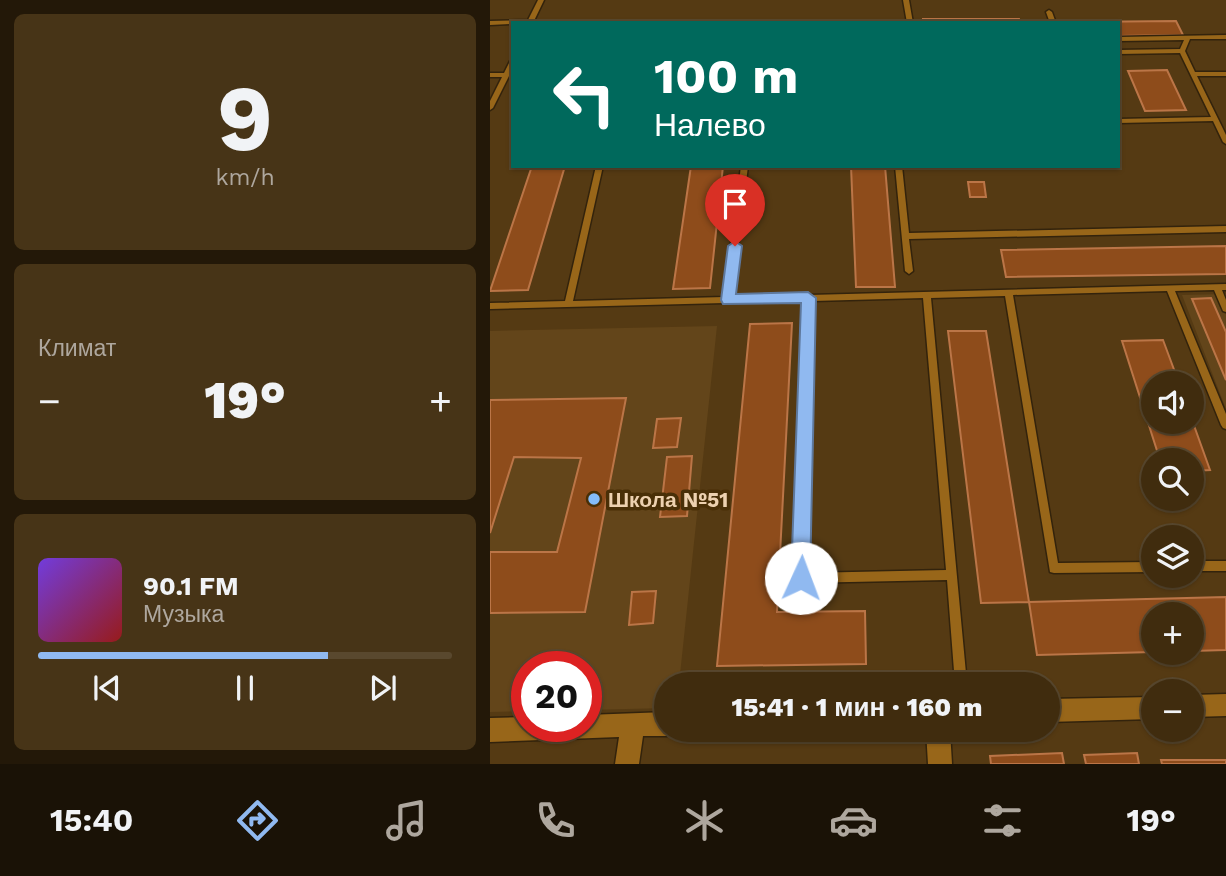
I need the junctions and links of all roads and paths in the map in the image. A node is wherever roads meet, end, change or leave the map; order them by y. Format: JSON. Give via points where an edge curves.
{"nodes":[{"id":1,"x":541,"y":0,"type":"edge"},
{"id":2,"x":906,"y":0,"type":"edge"},
{"id":3,"x":1049,"y":12,"type":"dead end"},
{"id":4,"x":530,"y":21,"type":"edge"},
{"id":5,"x":910,"y":21,"type":"edge"},
{"id":6,"x":1052,"y":21,"type":"edge"},
{"id":7,"x":511,"y":22,"type":"edge"},
{"id":8,"x":490,"y":23,"type":"edge"},
{"id":9,"x":1226,"y":37,"type":"edge"},
{"id":10,"x":1188,"y":38,"type":"junction"},
{"id":11,"x":1120,"y":39,"type":"edge"},
{"id":12,"x":1182,"y":51,"type":"junction"},
{"id":13,"x":1120,"y":52,"type":"edge"},
{"id":14,"x":511,"y":65,"type":"edge"},
{"id":15,"x":1193,"y":74,"type":"junction"},
{"id":16,"x":1226,"y":74,"type":"edge"},
{"id":17,"x":490,"y":75,"type":"edge"},
{"id":18,"x":506,"y":75,"type":"junction"},
{"id":19,"x":490,"y":108,"type":"edge"},
{"id":20,"x":1120,"y":119,"type":"edge"},
{"id":21,"x":1215,"y":120,"type":"junction"},
{"id":22,"x":1226,"y":142,"type":"edge"},
{"id":23,"x":600,"y":168,"type":"edge"},
{"id":24,"x":744,"y":168,"type":"edge"},
{"id":25,"x":898,"y":168,"type":"edge"},
{"id":26,"x":1226,"y":229,"type":"edge"},
{"id":27,"x":905,"y":236,"type":"junction"},
{"id":28,"x":909,"y":271,"type":"dead end"},
{"id":29,"x":1222,"y":287,"type":"edge"},
{"id":30,"x":1170,"y":289,"type":"junction"},
{"id":31,"x":1009,"y":293,"type":"junction"},
{"id":32,"x":927,"y":295,"type":"junction"},
{"id":33,"x":808,"y":298,"type":"junction"},
{"id":34,"x":728,"y":300,"type":"junction"},
{"id":35,"x":568,"y":304,"type":"junction"},
{"id":36,"x":490,"y":306,"type":"edge"},
{"id":37,"x":1226,"y":309,"type":"edge"},
{"id":38,"x":1226,"y":425,"type":"edge"},
{"id":39,"x":1204,"y":566,"type":"edge"},
{"id":40,"x":1226,"y":566,"type":"edge"},
{"id":41,"x":1141,"y":567,"type":"edge"},
{"id":42,"x":951,"y":575,"type":"junction"},
{"id":43,"x":960,"y":672,"type":"edge"},
{"id":44,"x":1226,"y":705,"type":"edge"},
{"id":45,"x":1204,"y":706,"type":"edge"},
{"id":46,"x":1141,"y":708,"type":"edge"},
{"id":47,"x":1060,"y":711,"type":"edge"},
{"id":48,"x":654,"y":724,"type":"edge"},
{"id":49,"x":633,"y":725,"type":"junction"},
{"id":50,"x":490,"y":730,"type":"edge"},
{"id":51,"x":939,"y":742,"type":"edge"},
{"id":52,"x":627,"y":764,"type":"edge"},
{"id":53,"x":940,"y":764,"type":"edge"}],
"edges":[{"from":1,"to":4,"type":"lane"},
{"from":2,"to":5,"type":"lane"},
{"from":3,"to":6,"type":"lane"},
{"from":7,"to":8,"type":"lane"},
{"from":9,"to":10,"type":"lane"},
{"from":10,"to":11,"type":"lane"},
{"from":10,"to":12,"type":"lane"},
{"from":12,"to":13,"type":"lane"},
{"from":12,"to":15,"type":"lane"},
{"from":14,"to":18,"type":"lane"},
{"from":15,"to":16,"type":"lane"},
{"from":15,"to":21,"type":"lane"},
{"from":17,"to":18,"type":"lane"},
{"from":18,"to":19,"type":"lane"},
{"from":20,"to":21,"type":"lane"},
{"from":21,"to":22,"type":"lane"},
{"from":23,"to":35,"type":"lane"},
{"from":24,"to":34,"type":"lane"},
{"from":25,"to":27,"type":"lane"},
{"from":26,"to":27,"type":"lane"},
{"from":27,"to":28,"type":"lane"},
{"from":29,"to":30,"type":"lane"},
{"from":29,"to":37,"type":"lane"},
{"from":30,"to":31,"type":"lane"},
{"from":30,"to":38,"type":"lane"},
{"from":31,"to":32,"type":"lane"},
{"from":31,"to":41,"type":"lane","via":[[1054,568]]},
{"from":32,"to":33,"type":"lane"},
{"from":32,"to":42,"type":"lane"},
{"from":33,"to":34,"type":"lane"},
{"from":33,"to":42,"type":"lane","via":[[801,578]]},
{"from":34,"to":35,"type":"lane"},
{"from":35,"to":36,"type":"lane"},
{"from":39,"to":40,"type":"lane"},
{"from":42,"to":43,"type":"lane"},
{"from":44,"to":45,"type":"street"},
{"from":46,"to":47,"type":"street"},
{"from":48,"to":49,"type":"street"},
{"from":49,"to":50,"type":"street"},
{"from":49,"to":52,"type":"street"},
{"from":51,"to":53,"type":"street"}]}
